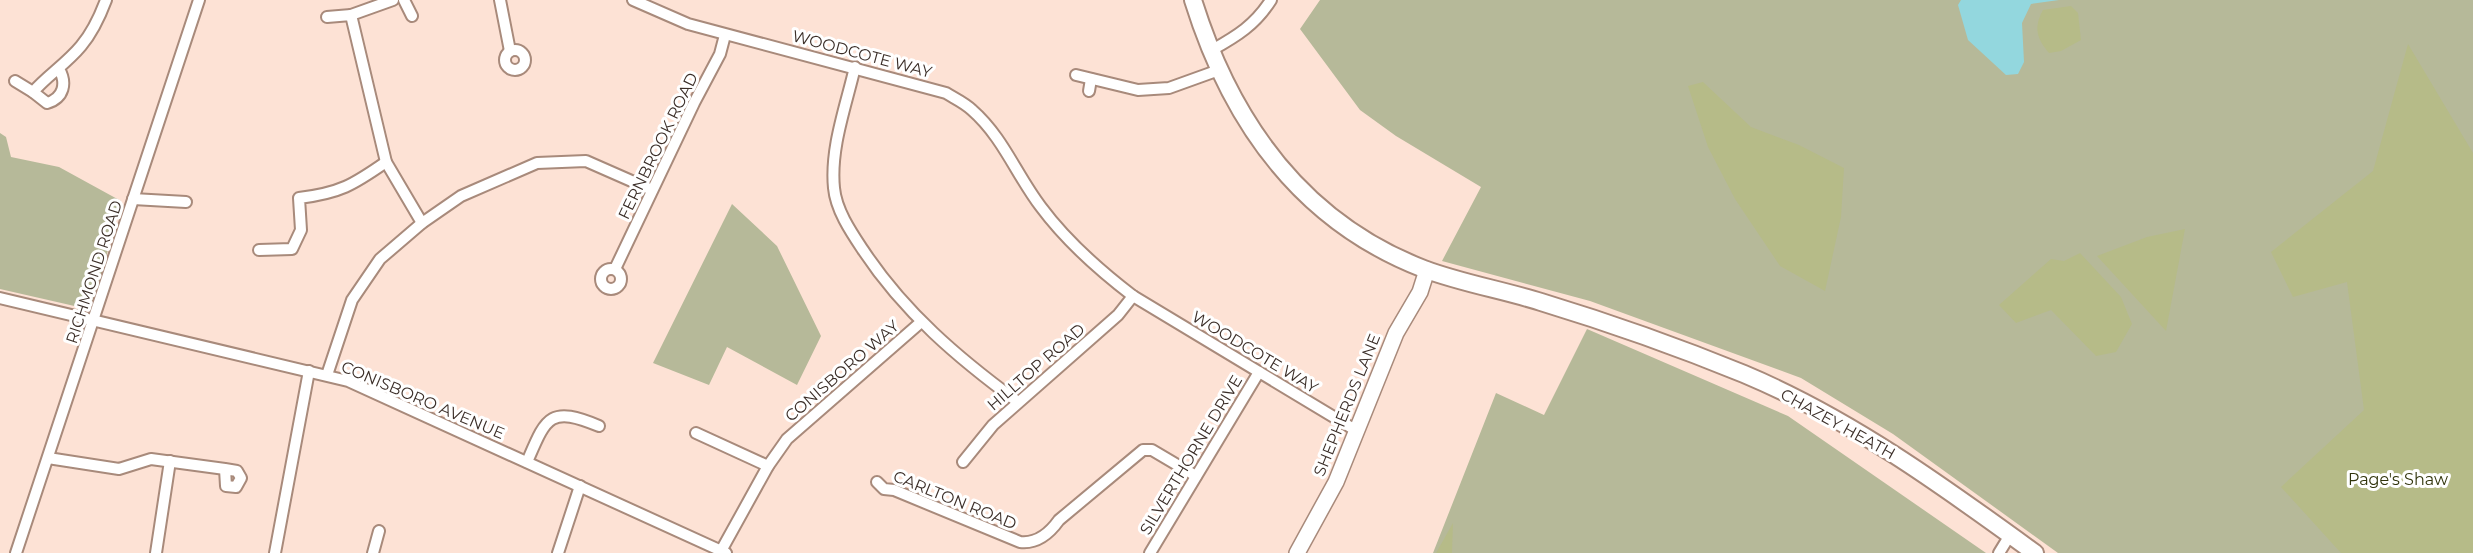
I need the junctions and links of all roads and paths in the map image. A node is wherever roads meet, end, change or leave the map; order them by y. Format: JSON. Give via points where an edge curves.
{"nodes":[{"id":1,"x":106,"y":0,"type":"edge"},
{"id":2,"x":199,"y":0,"type":"edge"},
{"id":3,"x":393,"y":0,"type":"edge"},
{"id":4,"x":404,"y":0,"type":"edge"},
{"id":5,"x":500,"y":0,"type":"edge"},
{"id":6,"x":633,"y":0,"type":"edge"},
{"id":7,"x":1193,"y":0,"type":"edge"},
{"id":8,"x":1271,"y":0,"type":"edge"},
{"id":9,"x":351,"y":15,"type":"junction"},
{"id":10,"x":412,"y":16,"type":"dead end"},
{"id":11,"x":327,"y":17,"type":"dead end"},
{"id":12,"x":725,"y":34,"type":"junction"},
{"id":13,"x":1212,"y":50,"type":"junction"},
{"id":14,"x":510,"y":51,"type":"dead end"},
{"id":15,"x":855,"y":67,"type":"junction"},
{"id":16,"x":59,"y":69,"type":"junction"},
{"id":17,"x":1219,"y":70,"type":"junction"},
{"id":18,"x":1076,"y":75,"type":"dead end"},
{"id":19,"x":1091,"y":79,"type":"junction"},
{"id":20,"x":15,"y":81,"type":"dead end"},
{"id":21,"x":1089,"y":91,"type":"dead end"},
{"id":22,"x":33,"y":92,"type":"junction"},
{"id":23,"x":386,"y":162,"type":"junction"},
{"id":24,"x":652,"y":190,"type":"junction"},
{"id":25,"x":133,"y":199,"type":"junction"},
{"id":26,"x":186,"y":202,"type":"dead end"},
{"id":27,"x":422,"y":223,"type":"junction"},
{"id":28,"x":259,"y":250,"type":"dead end"},
{"id":29,"x":615,"y":269,"type":"dead end"},
{"id":30,"x":1427,"y":270,"type":"junction"},
{"id":31,"x":1133,"y":296,"type":"junction"},
{"id":32,"x":0,"y":298,"type":"edge"},
{"id":33,"x":94,"y":320,"type":"junction"},
{"id":34,"x":920,"y":323,"type":"junction"},
{"id":35,"x":309,"y":371,"type":"junction"},
{"id":36,"x":1259,"y":372,"type":"junction"},
{"id":37,"x":327,"y":375,"type":"junction"},
{"id":38,"x":1018,"y":402,"type":"junction"},
{"id":39,"x":598,"y":426,"type":"dead end"},
{"id":40,"x":1358,"y":430,"type":"junction"},
{"id":41,"x":696,"y":433,"type":"dead end"},
{"id":42,"x":48,"y":458,"type":"junction"},
{"id":43,"x":170,"y":461,"type":"junction"},
{"id":44,"x":527,"y":462,"type":"junction"},
{"id":45,"x":963,"y":462,"type":"dead end"},
{"id":46,"x":768,"y":466,"type":"junction"},
{"id":47,"x":225,"y":469,"type":"dead end"},
{"id":48,"x":1196,"y":476,"type":"junction"},
{"id":49,"x":877,"y":482,"type":"dead end"},
{"id":50,"x":580,"y":486,"type":"junction"},
{"id":51,"x":379,"y":531,"type":"dead end"},
{"id":52,"x":2010,"y":535,"type":"junction"},
{"id":53,"x":723,"y":552,"type":"edge"},
{"id":54,"x":16,"y":553,"type":"edge"},
{"id":55,"x":156,"y":553,"type":"edge"},
{"id":56,"x":276,"y":553,"type":"edge"},
{"id":57,"x":373,"y":553,"type":"edge"},
{"id":58,"x":558,"y":553,"type":"edge"},
{"id":59,"x":1150,"y":553,"type":"edge"},
{"id":60,"x":1297,"y":553,"type":"edge"},
{"id":61,"x":2000,"y":553,"type":"edge"},
{"id":62,"x":2035,"y":553,"type":"edge"}],
"edges":[{"from":1,"to":16,"type":"street","via":[[81,46]]},
{"from":2,"to":25,"type":"street","name":"RICHMOND ROAD"},
{"from":3,"to":9,"type":"street"},
{"from":4,"to":10,"type":"street"},
{"from":5,"to":14,"type":"street"},
{"from":6,"to":12,"type":"street","name":"WOODCOTE WAY","via":[[688,24]]},
{"from":7,"to":13,"type":"main road","name":"CHAZEY HEATH"},
{"from":8,"to":13,"type":"street","via":[[1244,32]]},
{"from":9,"to":11,"type":"street"},
{"from":9,"to":23,"type":"street"},
{"from":12,"to":15,"type":"street","name":"WOODCOTE WAY"},
{"from":12,"to":24,"type":"street","name":"FERNBROOK ROAD","via":[[720,54]]},
{"from":13,"to":17,"type":"main road","name":"CHAZEY HEATH"},
{"from":15,"to":31,"type":"street","name":"WOODCOTE WAY","via":[[946,93],[972,109],[996,136],[1039,206],[1062,233],[1101,272]]},
{"from":15,"to":34,"type":"street","via":[[836,146],[834,189],[852,234],[882,279]]},
{"from":16,"to":22,"type":"street"},
{"from":16,"to":22,"type":"street","via":[[65,86],[54,100],[47,103]]},
{"from":17,"to":19,"type":"street","via":[[1169,88],[1138,90]]},
{"from":17,"to":30,"type":"main road","name":"CHAZEY HEATH","via":[[1257,138],[1311,199],[1337,222]]},
{"from":18,"to":19,"type":"street"},
{"from":19,"to":21,"type":"street"},
{"from":20,"to":22,"type":"street"},
{"from":23,"to":27,"type":"street"},
{"from":23,"to":28,"type":"street","via":[[345,189],[330,195],[299,198],[301,230],[292,249]]},
{"from":24,"to":27,"type":"street","via":[[586,161],[537,162],[461,196]]},
{"from":24,"to":29,"type":"street","name":"FERNBROOK ROAD"},
{"from":25,"to":26,"type":"street"},
{"from":25,"to":33,"type":"street","name":"RICHMOND ROAD"},
{"from":27,"to":37,"type":"street","via":[[380,259],[352,300]]},
{"from":30,"to":40,"type":"street","name":"SHEPHERDS LANE","via":[[1420,292],[1396,333]]},
{"from":30,"to":52,"type":"main road","name":"CHAZEY HEATH","via":[[1623,328],[1799,399],[1923,473]]},
{"from":31,"to":36,"type":"street","name":"WOODCOTE WAY"},
{"from":31,"to":38,"type":"street","name":"HILLTOP ROAD","via":[[1118,315]]},
{"from":32,"to":33,"type":"street","name":"CONISBORO AVENUE"},
{"from":33,"to":35,"type":"street","name":"CONISBORO AVENUE"},
{"from":33,"to":42,"type":"street","name":"RICHMOND ROAD"},
{"from":34,"to":38,"type":"street","via":[[967,365]]},
{"from":34,"to":46,"type":"street","name":"CONISBORO WAY","via":[[784,444]]},
{"from":35,"to":37,"type":"street","name":"CONISBORO AVENUE"},
{"from":35,"to":56,"type":"street","via":[[278,499],[282,514]]},
{"from":36,"to":40,"type":"street","name":"WOODCOTE WAY"},
{"from":36,"to":48,"type":"street","name":"SILVERTHORNE DRIVE"},
{"from":37,"to":44,"type":"street","name":"CONISBORO AVENUE"},
{"from":38,"to":45,"type":"street","name":"HILLTOP ROAD"},
{"from":39,"to":44,"type":"street","via":[[574,416],[550,419]]},
{"from":40,"to":60,"type":"street","name":"SHEPHERDS LANE","via":[[1336,482]]},
{"from":41,"to":46,"type":"street"},
{"from":42,"to":43,"type":"street","via":[[119,469],[151,459]]},
{"from":42,"to":54,"type":"street","name":"RICHMOND ROAD"},
{"from":43,"to":47,"type":"street"},
{"from":43,"to":55,"type":"street"},
{"from":44,"to":50,"type":"street","name":"CONISBORO AVENUE"},
{"from":46,"to":53,"type":"street","name":"CONISBORO WAY"},
{"from":48,"to":49,"type":"street","name":"CARLTON ROAD","via":[[1152,450],[1143,450],[1059,520],[1048,534],[1028,543],[884,489]]},
{"from":48,"to":59,"type":"street","name":"SILVERTHORNE DRIVE"},
{"from":50,"to":53,"type":"street","name":"CONISBORO AVENUE"},
{"from":50,"to":58,"type":"street"},
{"from":51,"to":57,"type":"street"},
{"from":52,"to":61,"type":"street"},
{"from":52,"to":62,"type":"main road","name":"CHAZEY HEATH"}]}
